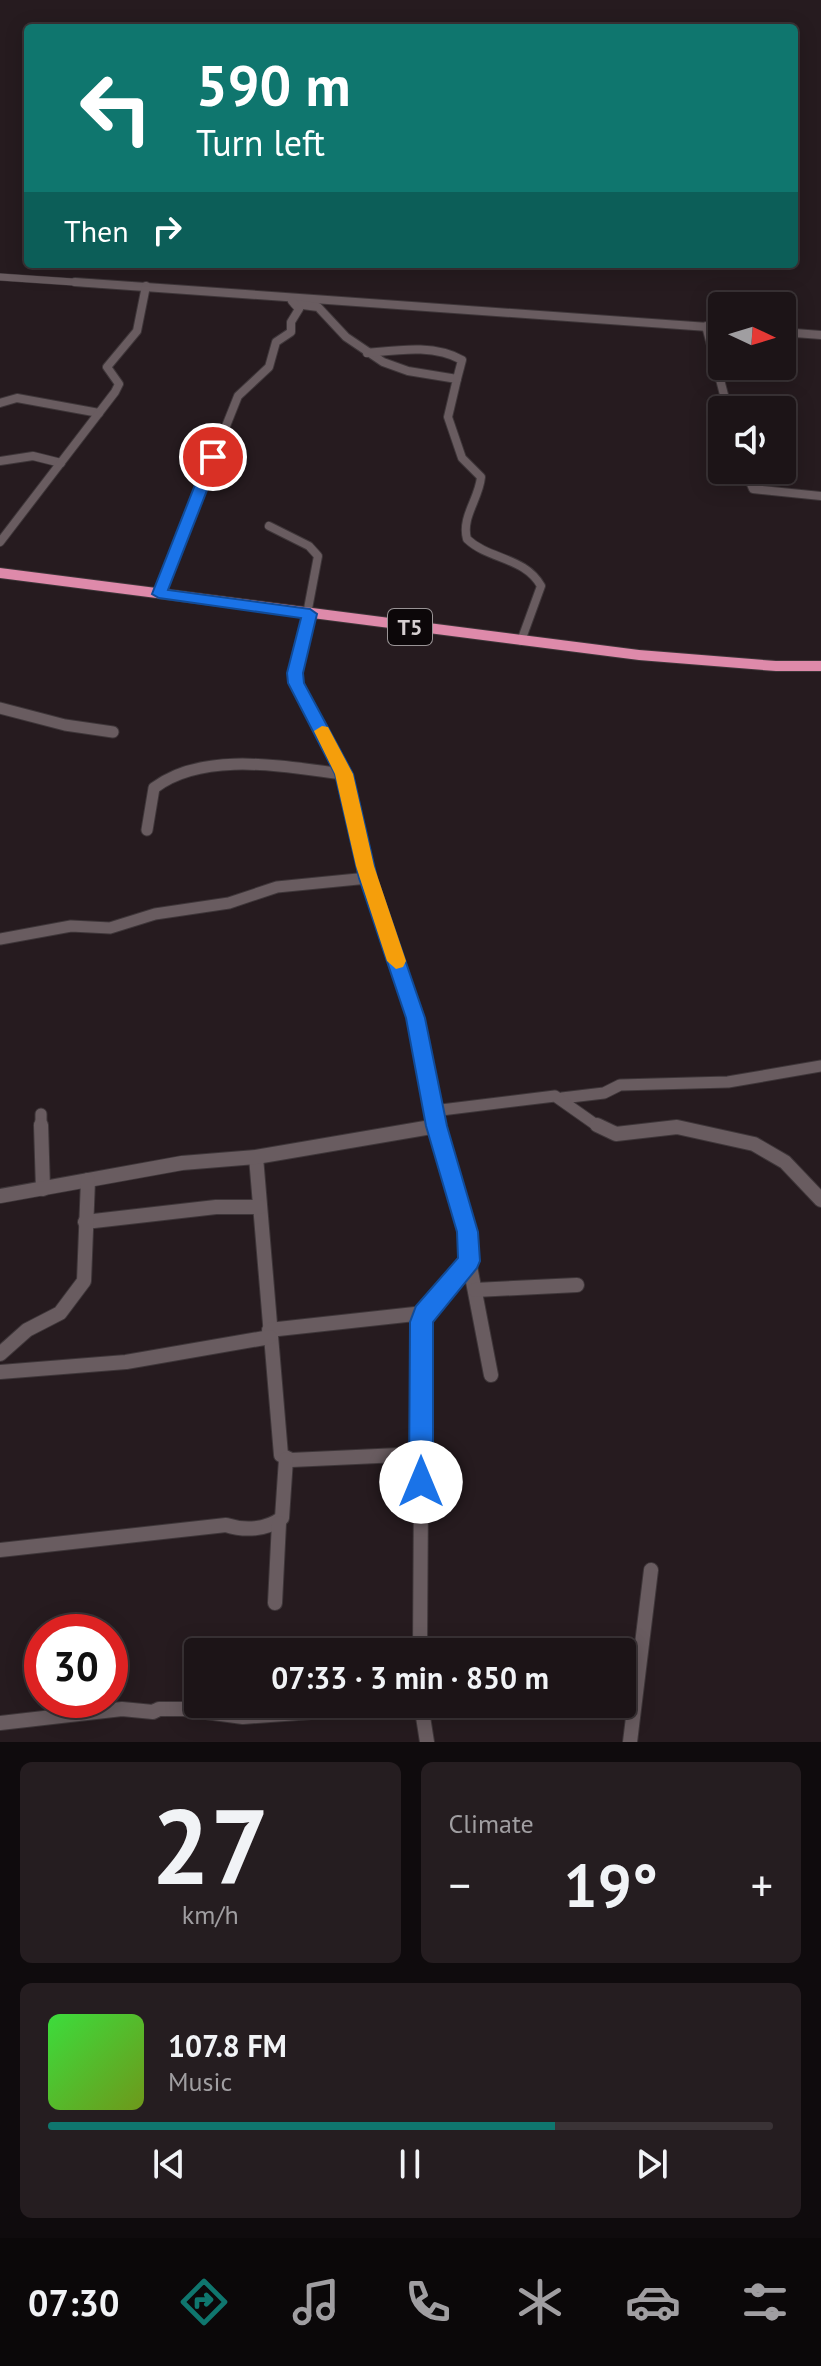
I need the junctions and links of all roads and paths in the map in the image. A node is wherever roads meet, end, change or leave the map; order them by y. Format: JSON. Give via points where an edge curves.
{"nodes":[{"id":1,"x":0,"y":277,"type":"edge"},
{"id":2,"x":146,"y":286,"type":"junction"},
{"id":3,"x":277,"y":294,"type":"junction"},
{"id":4,"x":295,"y":304,"type":"junction"},
{"id":5,"x":706,"y":326,"type":"joint"},
{"id":6,"x":796,"y":333,"type":"edge"},
{"id":7,"x":821,"y":335,"type":"edge"},
{"id":8,"x":367,"y":353,"type":"junction"},
{"id":9,"x":457,"y":379,"type":"junction"},
{"id":10,"x":724,"y":396,"type":"edge"},
{"id":11,"x":0,"y":403,"type":"edge"},
{"id":12,"x":99,"y":413,"type":"junction"},
{"id":13,"x":0,"y":461,"type":"edge"},
{"id":14,"x":61,"y":463,"type":"junction"},
{"id":15,"x":749,"y":484,"type":"edge"},
{"id":16,"x":821,"y":496,"type":"edge"},
{"id":17,"x":269,"y":526,"type":"dead end"},
{"id":18,"x":0,"y":542,"type":"edge"},
{"id":19,"x":0,"y":573,"type":"edge"},
{"id":20,"x":159,"y":594,"type":"junction"},
{"id":21,"x":308,"y":614,"type":"junction"},
{"id":22,"x":521,"y":641,"type":"junction"},
{"id":23,"x":821,"y":666,"type":"edge"},
{"id":24,"x":0,"y":708,"type":"edge"},
{"id":25,"x":113,"y":732,"type":"dead end"},
{"id":26,"x":344,"y":774,"type":"junction"},
{"id":27,"x":147,"y":830,"type":"dead end"},
{"id":28,"x":368,"y":878,"type":"junction"},
{"id":29,"x":0,"y":939,"type":"edge"},
{"id":30,"x":821,"y":1066,"type":"edge"},
{"id":31,"x":562,"y":1098,"type":"junction"},
{"id":32,"x":433,"y":1111,"type":"junction"},
{"id":33,"x":41,"y":1114,"type":"dead end"},
{"id":34,"x":437,"y":1126,"type":"junction"},
{"id":35,"x":256,"y":1157,"type":"junction"},
{"id":36,"x":88,"y":1180,"type":"junction"},
{"id":37,"x":43,"y":1189,"type":"junction"},
{"id":38,"x":0,"y":1196,"type":"edge"},
{"id":39,"x":821,"y":1200,"type":"edge"},
{"id":40,"x":260,"y":1207,"type":"junction"},
{"id":41,"x":85,"y":1222,"type":"junction"},
{"id":42,"x":469,"y":1261,"type":"junction"},
{"id":43,"x":577,"y":1285,"type":"dead end"},
{"id":44,"x":475,"y":1290,"type":"junction"},
{"id":45,"x":424,"y":1313,"type":"junction"},
{"id":46,"x":270,"y":1334,"type":"junction"},
{"id":47,"x":0,"y":1354,"type":"edge"},
{"id":48,"x":0,"y":1372,"type":"edge"},
{"id":49,"x":491,"y":1375,"type":"dead end"},
{"id":50,"x":421,"y":1454,"type":"junction"},
{"id":51,"x":286,"y":1459,"type":"junction"},
{"id":52,"x":279,"y":1523,"type":"junction"},
{"id":53,"x":0,"y":1550,"type":"edge"},
{"id":54,"x":651,"y":1570,"type":"dead end"},
{"id":55,"x":275,"y":1603,"type":"dead end"},
{"id":56,"x":420,"y":1638,"type":"edge"},
{"id":57,"x":0,"y":1723,"type":"edge"},
{"id":58,"x":427,"y":1742,"type":"edge"},
{"id":59,"x":630,"y":1742,"type":"edge"}],
"edges":[{"from":1,"to":2,"type":"street"},
{"from":2,"to":3,"type":"street"},
{"from":2,"to":12,"type":"street","via":[[136,332],[113,353],[107,367],[119,384]]},
{"from":3,"to":4,"type":"street"},
{"from":3,"to":5,"type":"street"},
{"from":4,"to":8,"type":"street","via":[[318,307]]},
{"from":4,"to":20,"type":"street","via":[[299,309],[291,332],[276,342],[270,365],[244,387],[230,411]]},
{"from":5,"to":10,"type":"street"},
{"from":6,"to":7,"type":"street"},
{"from":8,"to":9,"type":"street","via":[[398,369]]},
{"from":8,"to":9,"type":"street","via":[[455,355],[462,360]]},
{"from":9,"to":22,"type":"street","via":[[447,415],[460,456],[481,477],[479,498],[466,520],[467,539],[482,552],[534,573],[541,586]]},
{"from":11,"to":12,"type":"street","via":[[17,398]]},
{"from":12,"to":14,"type":"street"},
{"from":13,"to":14,"type":"street","via":[[33,456]]},
{"from":14,"to":18,"type":"street"},
{"from":15,"to":16,"type":"street","via":[[753,489]]},
{"from":17,"to":21,"type":"street","via":[[318,556]]},
{"from":19,"to":20,"type":"highway","number":"T5"},
{"from":20,"to":21,"type":"highway","number":"T5"},
{"from":21,"to":22,"type":"highway","number":"T5"},
{"from":21,"to":26,"type":"street","via":[[296,683]]},
{"from":22,"to":23,"type":"highway","number":"T5","via":[[639,655]]},
{"from":24,"to":25,"type":"street"},
{"from":26,"to":27,"type":"street","via":[[262,765],[175,774],[154,788]]},
{"from":26,"to":28,"type":"street"},
{"from":28,"to":29,"type":"street","via":[[277,887],[229,903],[155,914],[110,928],[71,926]]},
{"from":28,"to":32,"type":"street","via":[[416,1018]]},
{"from":30,"to":31,"type":"street","via":[[771,1079],[620,1085],[604,1093]]},
{"from":31,"to":32,"type":"street","via":[[536,1096]]},
{"from":31,"to":39,"type":"street","via":[[616,1134],[677,1127],[754,1144],[785,1162]]},
{"from":32,"to":34,"type":"street"},
{"from":33,"to":37,"type":"street"},
{"from":34,"to":35,"type":"street"},
{"from":34,"to":42,"type":"street","via":[[467,1232]]},
{"from":35,"to":36,"type":"street","via":[[182,1163]]},
{"from":35,"to":40,"type":"street"},
{"from":36,"to":37,"type":"street"},
{"from":36,"to":41,"type":"street"},
{"from":37,"to":38,"type":"street"},
{"from":40,"to":41,"type":"street"},
{"from":40,"to":46,"type":"street"},
{"from":41,"to":47,"type":"street","via":[[80,1289],[60,1313],[27,1330]]},
{"from":42,"to":44,"type":"street"},
{"from":42,"to":45,"type":"street"},
{"from":43,"to":44,"type":"street"},
{"from":44,"to":49,"type":"street"},
{"from":45,"to":46,"type":"street"},
{"from":45,"to":50,"type":"street"},
{"from":46,"to":48,"type":"street","via":[[126,1362]]},
{"from":46,"to":51,"type":"street","via":[[279,1448]]},
{"from":50,"to":51,"type":"street"},
{"from":50,"to":56,"type":"street"},
{"from":51,"to":52,"type":"street"},
{"from":52,"to":53,"type":"street"},
{"from":52,"to":55,"type":"street"},
{"from":54,"to":59,"type":"street"},
{"from":57,"to":58,"type":"street","via":[[122,1709],[184,1709],[243,1717],[421,1704]]}]}
